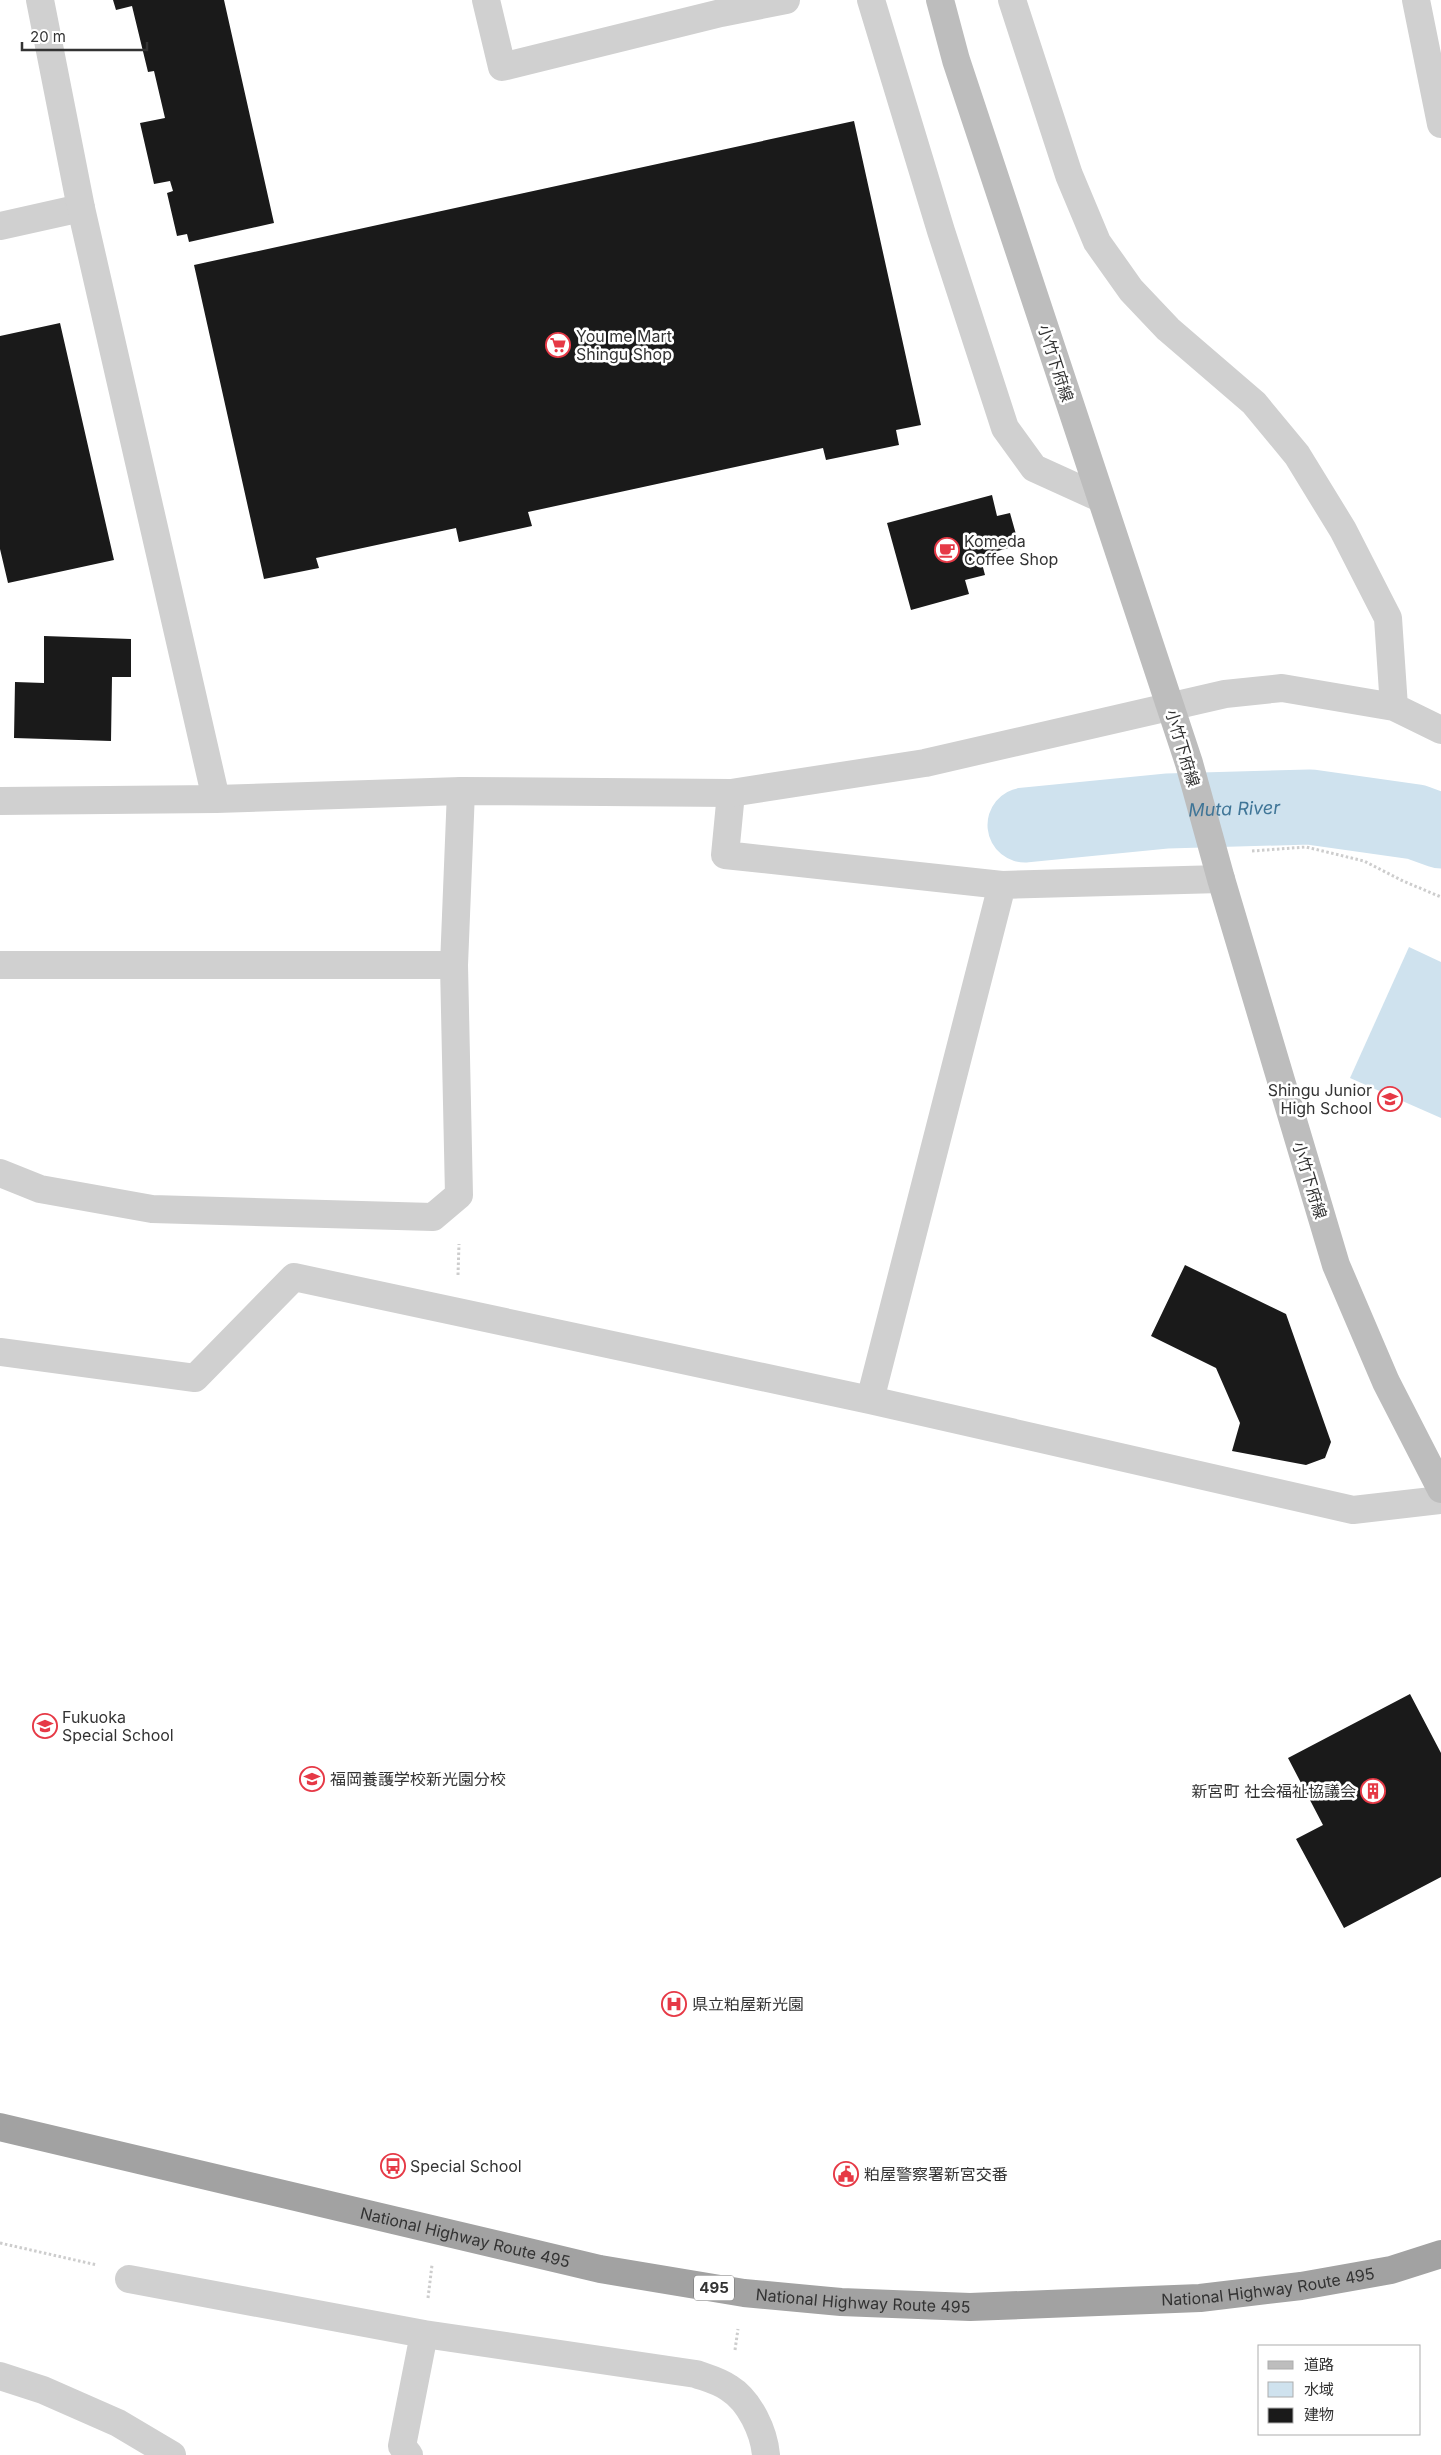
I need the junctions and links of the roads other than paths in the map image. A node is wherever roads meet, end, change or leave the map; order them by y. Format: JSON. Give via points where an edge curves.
{"nodes":[{"id":1,"x":40,"y":0,"type":"edge"},
{"id":2,"x":486,"y":0,"type":"edge"},
{"id":3,"x":786,"y":0,"type":"edge"},
{"id":4,"x":871,"y":0,"type":"edge"},
{"id":5,"x":940,"y":0,"type":"edge"},
{"id":6,"x":1012,"y":0,"type":"edge"},
{"id":7,"x":1416,"y":0,"type":"edge"},
{"id":8,"x":719,"y":7,"type":"edge"},
{"id":9,"x":1441,"y":124,"type":"edge"},
{"id":10,"x":81,"y":208,"type":"junction"},
{"id":11,"x":0,"y":226,"type":"edge"},
{"id":12,"x":1100,"y":498,"type":"junction"},
{"id":13,"x":1170,"y":707,"type":"junction"},
{"id":14,"x":1394,"y":707,"type":"junction"},
{"id":15,"x":1441,"y":730,"type":"edge"},
{"id":16,"x":461,"y":791,"type":"junction"},
{"id":17,"x":731,"y":793,"type":"junction"},
{"id":18,"x":216,"y":799,"type":"junction"},
{"id":19,"x":0,"y":801,"type":"edge"},
{"id":20,"x":1218,"y":866,"type":"junction"},
{"id":21,"x":1002,"y":885,"type":"junction"},
{"id":22,"x":0,"y":965,"type":"edge"},
{"id":23,"x":454,"y":965,"type":"junction"},
{"id":24,"x":0,"y":1173,"type":"edge"},
{"id":25,"x":0,"y":1352,"type":"edge"},
{"id":26,"x":870,"y":1400,"type":"junction"},
{"id":27,"x":1441,"y":1489,"type":"edge"},
{"id":28,"x":1441,"y":1500,"type":"edge"},
{"id":29,"x":0,"y":2127,"type":"edge"},
{"id":30,"x":1441,"y":2254,"type":"edge"},
{"id":31,"x":129,"y":2279,"type":"road end"},
{"id":32,"x":424,"y":2334,"type":"junction"},
{"id":33,"x":0,"y":2376,"type":"edge"},
{"id":34,"x":172,"y":2455,"type":"edge"},
{"id":35,"x":410,"y":2455,"type":"edge"},
{"id":36,"x":766,"y":2455,"type":"edge"}],
"edges":[{"from":1,"to":10,"type":"street"},
{"from":2,"to":8,"type":"street","via":[[502,67]]},
{"from":3,"to":8,"type":"street"},
{"from":4,"to":12,"type":"street","via":[[1005,428],[1034,468]]},
{"from":5,"to":12,"type":"main road","name":"小竹下府線","via":[[956,60]]},
{"from":6,"to":14,"type":"street","via":[[1069,175],[1097,242],[1131,290],[1168,329],[1254,403],[1297,455],[1343,530],[1388,618]]},
{"from":7,"to":9,"type":"street"},
{"from":10,"to":11,"type":"street"},
{"from":10,"to":18,"type":"street"},
{"from":12,"to":13,"type":"main road","name":"小竹下府線"},
{"from":13,"to":14,"type":"street","via":[[1225,694],[1282,688]]},
{"from":13,"to":17,"type":"street","via":[[925,763]]},
{"from":13,"to":20,"type":"main road","name":"小竹下府線"},
{"from":14,"to":15,"type":"street"},
{"from":16,"to":17,"type":"street"},
{"from":16,"to":18,"type":"street"},
{"from":16,"to":23,"type":"street"},
{"from":17,"to":21,"type":"street","via":[[725,855]]},
{"from":18,"to":19,"type":"street"},
{"from":20,"to":21,"type":"street"},
{"from":20,"to":27,"type":"main road","name":"小竹下府線","via":[[1336,1265],[1386,1382]]},
{"from":21,"to":26,"type":"street"},
{"from":22,"to":23,"type":"street"},
{"from":23,"to":24,"type":"street","via":[[459,1195],[433,1216],[152,1209],[40,1189]]},
{"from":25,"to":26,"type":"street","via":[[195,1378],[294,1277]]},
{"from":26,"to":28,"type":"street","via":[[1353,1510]]},
{"from":29,"to":30,"type":"highway","name":"National Highway Route 495","number":"495","via":[[600,2269],[744,2293],[841,2302],[970,2308],[1200,2298],[1301,2286],[1391,2270]]},
{"from":31,"to":32,"type":"street"},
{"from":32,"to":35,"type":"street","via":[[402,2446]]},
{"from":32,"to":36,"type":"street","via":[[696,2374],[730,2388],[747,2406],[764,2437]]},
{"from":33,"to":34,"type":"street","via":[[43,2390],[118,2423]]}]}
